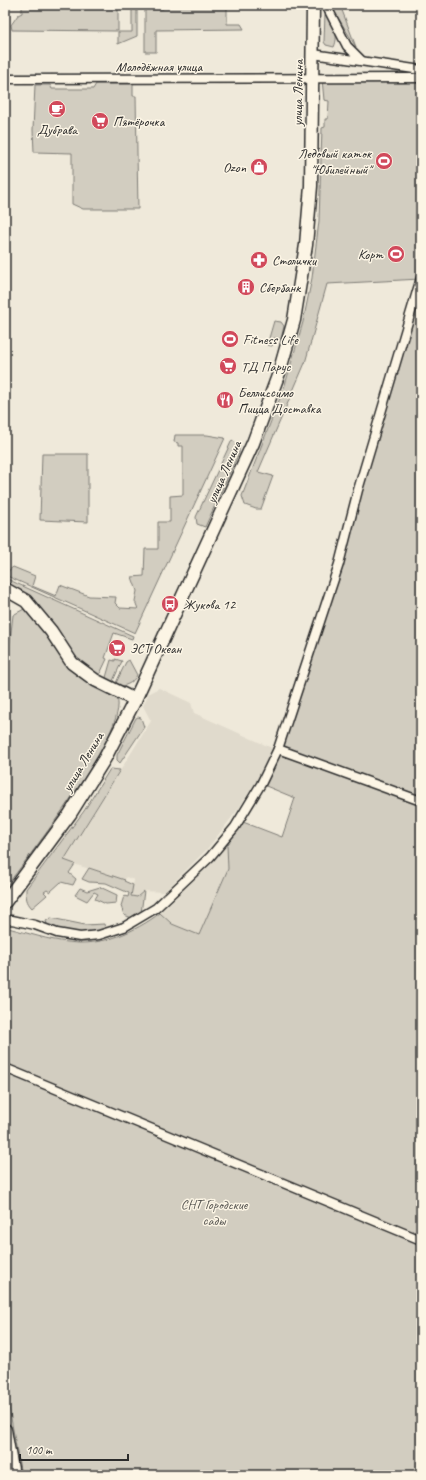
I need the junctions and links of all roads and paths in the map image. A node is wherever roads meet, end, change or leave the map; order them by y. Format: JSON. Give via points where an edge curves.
{"nodes":[{"id":1,"x":313,"y":5,"type":"edge"},
{"id":2,"x":326,"y":5,"type":"edge"},
{"id":3,"x":313,"y":54,"type":"junction"},
{"id":4,"x":362,"y":61,"type":"junction"},
{"id":5,"x":421,"y":70,"type":"edge"},
{"id":6,"x":421,"y":78,"type":"edge"},
{"id":7,"x":5,"y":79,"type":"edge"},
{"id":8,"x":313,"y":79,"type":"junction"},
{"id":9,"x":421,"y":278,"type":"edge"},
{"id":10,"x":5,"y":589,"type":"edge"},
{"id":11,"x":134,"y":700,"type":"junction"},
{"id":12,"x":278,"y":749,"type":"junction"},
{"id":13,"x":421,"y":801,"type":"edge"},
{"id":14,"x":5,"y":902,"type":"edge"},
{"id":15,"x":5,"y":921,"type":"edge"},
{"id":16,"x":5,"y":1068,"type":"edge"},
{"id":17,"x":421,"y":1240,"type":"edge"},
{"id":18,"x":5,"y":1430,"type":"edge"},
{"id":19,"x":13,"y":1475,"type":"edge"}],
"edges":[{"from":1,"to":3,"type":"main road","name":"улица Ленина"},
{"from":2,"to":4,"type":"street","via":[[347,46]]},
{"from":3,"to":4,"type":"street"},
{"from":3,"to":8,"type":"main road","name":"улица Ленина"},
{"from":4,"to":5,"type":"street"},
{"from":6,"to":8,"type":"street","name":"Молодёжная улица"},
{"from":7,"to":8,"type":"street","name":"Молодёжная улица"},
{"from":8,"to":11,"type":"main road","name":"улица Ленина","via":[[311,186],[306,245],[294,320],[279,373],[253,443]]},
{"from":9,"to":12,"type":"street","via":[[358,490],[339,564]]},
{"from":10,"to":11,"type":"main road","via":[[26,601],[51,631],[72,663],[94,680]]},
{"from":11,"to":14,"type":"main road","name":"улица Ленина","via":[[96,774]]},
{"from":12,"to":13,"type":"street"},
{"from":12,"to":15,"type":"street","via":[[261,784],[235,827],[184,883],[144,916],[99,935],[80,937],[12,920]]},
{"from":16,"to":17,"type":"street"},
{"from":18,"to":19,"type":"main road"}]}
